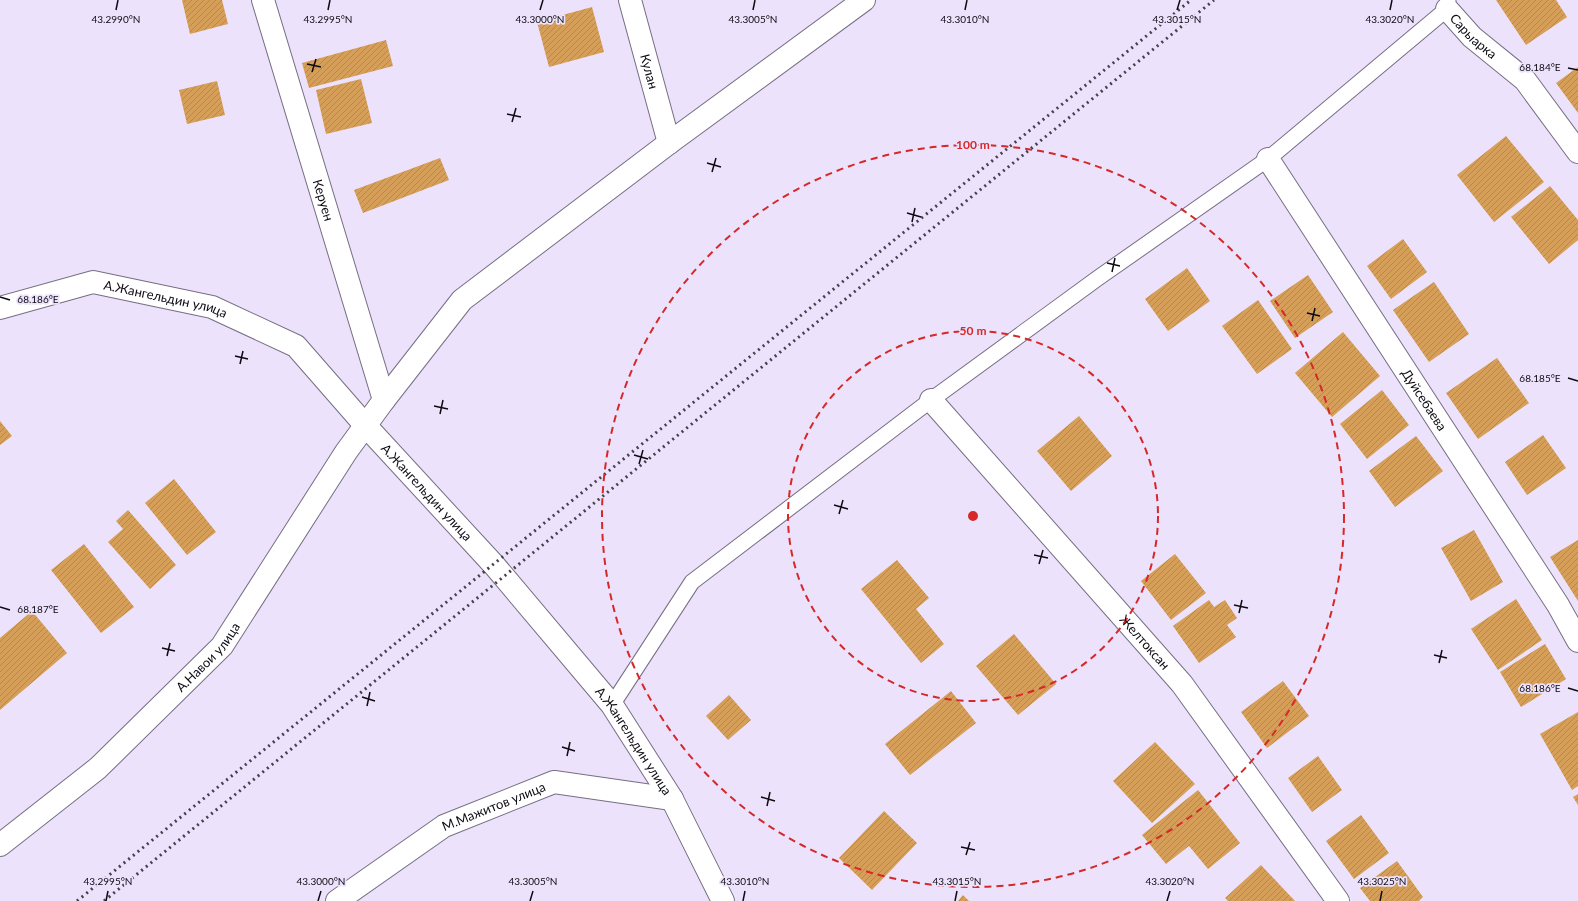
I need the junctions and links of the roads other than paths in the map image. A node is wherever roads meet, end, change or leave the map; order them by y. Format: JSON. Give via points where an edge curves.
{"nodes":[{"id":1,"x":263,"y":0,"type":"edge"},
{"id":2,"x":630,"y":0,"type":"edge"},
{"id":3,"x":864,"y":0,"type":"edge"},
{"id":4,"x":1448,"y":5,"type":"edge"},
{"id":5,"x":669,"y":143,"type":"junction"},
{"id":6,"x":1578,"y":152,"type":"edge"},
{"id":7,"x":1268,"y":158,"type":"junction"},
{"id":8,"x":0,"y":308,"type":"edge"},
{"id":9,"x":384,"y":400,"type":"junction"},
{"id":10,"x":930,"y":400,"type":"junction"},
{"id":11,"x":366,"y":425,"type":"junction"},
{"id":12,"x":1578,"y":641,"type":"edge"},
{"id":13,"x":612,"y":705,"type":"junction"},
{"id":14,"x":672,"y":799,"type":"junction"},
{"id":15,"x":0,"y":845,"type":"edge"},
{"id":16,"x":337,"y":901,"type":"edge"},
{"id":17,"x":723,"y":901,"type":"edge"},
{"id":18,"x":1338,"y":901,"type":"edge"}],
"edges":[{"from":1,"to":9,"type":"street","name":"Керуен"},
{"from":2,"to":5,"type":"street","name":"Кулан"},
{"from":3,"to":5,"type":"street","name":"А.Навои улица"},
{"from":4,"to":6,"type":"street","name":"Сарыарка","via":[[1472,37],[1525,80]]},
{"from":4,"to":7,"type":"lane"},
{"from":5,"to":9,"type":"street","name":"А.Навои улица","via":[[462,300]]},
{"from":7,"to":10,"type":"lane"},
{"from":7,"to":12,"type":"street","name":"Дуйсебаева","via":[[1558,605]]},
{"from":8,"to":11,"type":"street","name":"А.Жангельдин улица","via":[[93,282],[212,306],[296,346]]},
{"from":9,"to":11,"type":"street","name":"А.Навои улица"},
{"from":10,"to":13,"type":"lane","via":[[692,582]]},
{"from":10,"to":18,"type":"street","name":"Желтоксан","via":[[1182,684]]},
{"from":11,"to":13,"type":"street","name":"А.Жангельдин улица","via":[[494,565]]},
{"from":11,"to":15,"type":"street","name":"А.Навои улица","via":[[222,646],[98,768]]},
{"from":13,"to":14,"type":"street","name":"А.Жангельдин улица"},
{"from":14,"to":16,"type":"street","name":"М.Мажитов улица","via":[[554,782],[444,826]]},
{"from":14,"to":17,"type":"street","name":"А.Жангельдин улица"}]}
